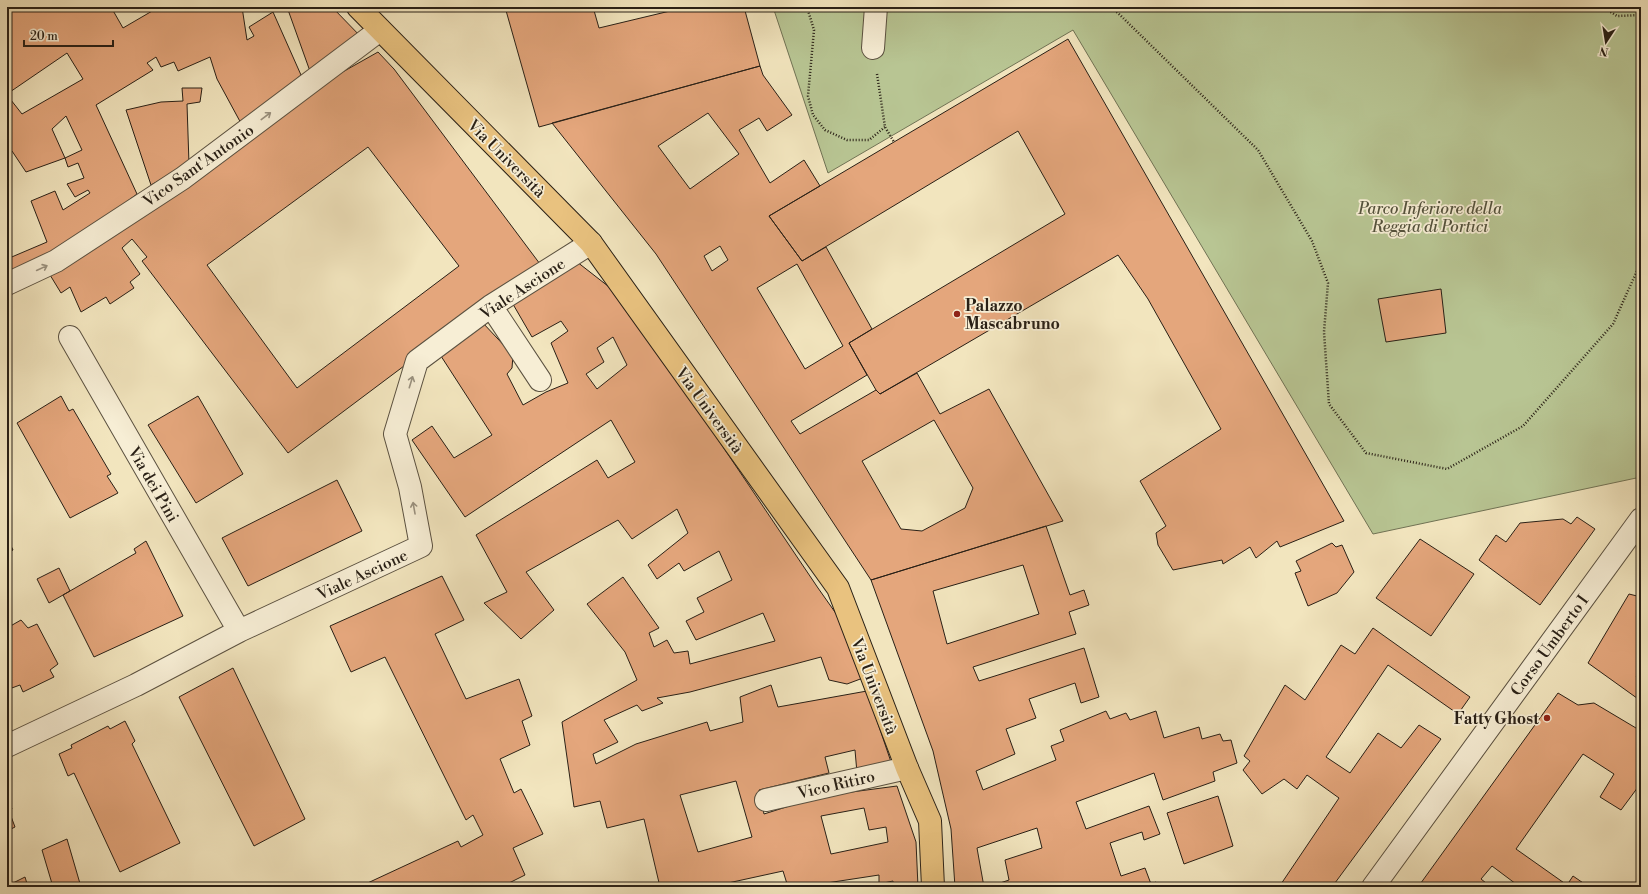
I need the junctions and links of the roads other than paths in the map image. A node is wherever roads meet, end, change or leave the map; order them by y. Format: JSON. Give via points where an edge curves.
{"nodes":[{"id":1,"x":358,"y":7,"type":"edge"},
{"id":2,"x":876,"y":7,"type":"edge"},
{"id":3,"x":380,"y":30,"type":"junction"},
{"id":4,"x":873,"y":48,"type":"road end"},
{"id":5,"x":591,"y":243,"type":"junction"},
{"id":6,"x":7,"y":284,"type":"edge"},
{"id":7,"x":491,"y":306,"type":"junction"},
{"id":8,"x":70,"y":337,"type":"dead end"},
{"id":9,"x":540,"y":380,"type":"dead end"},
{"id":10,"x":1641,"y":519,"type":"edge"},
{"id":11,"x":239,"y":631,"type":"junction"},
{"id":12,"x":7,"y":746,"type":"edge"},
{"id":13,"x":907,"y":768,"type":"junction"},
{"id":14,"x":766,"y":800,"type":"dead end"},
{"id":15,"x":933,"y":887,"type":"edge"},
{"id":16,"x":1373,"y":887,"type":"edge"}],
"edges":[{"from":1,"to":3,"type":"main road","name":"Via Università"},
{"from":2,"to":4,"type":"street"},
{"from":3,"to":5,"type":"main road","name":"Via Università"},
{"from":6,"to":3,"type":"street","name":"Vico Sant'Antonio","one_way":true,"via":[[56,261],[183,178]]},
{"from":5,"to":7,"type":"street","name":"Viale Ascione"},
{"from":5,"to":13,"type":"main road","name":"Via Università","via":[[838,588]]},
{"from":7,"to":9,"type":"street"},
{"from":11,"to":7,"type":"street","name":"Viale Ascione","one_way":true,"via":[[420,546],[410,487],[395,434],[417,361]]},
{"from":8,"to":11,"type":"street","name":"Via dei Pini"},
{"from":10,"to":16,"type":"street","name":"Corso Umberto I"},
{"from":11,"to":12,"type":"street","name":"Viale Ascione","via":[[136,685]]},
{"from":13,"to":14,"type":"street","name":"Vico Ritiro"},
{"from":13,"to":15,"type":"main road","name":"Via Università","via":[[930,821]]}]}
